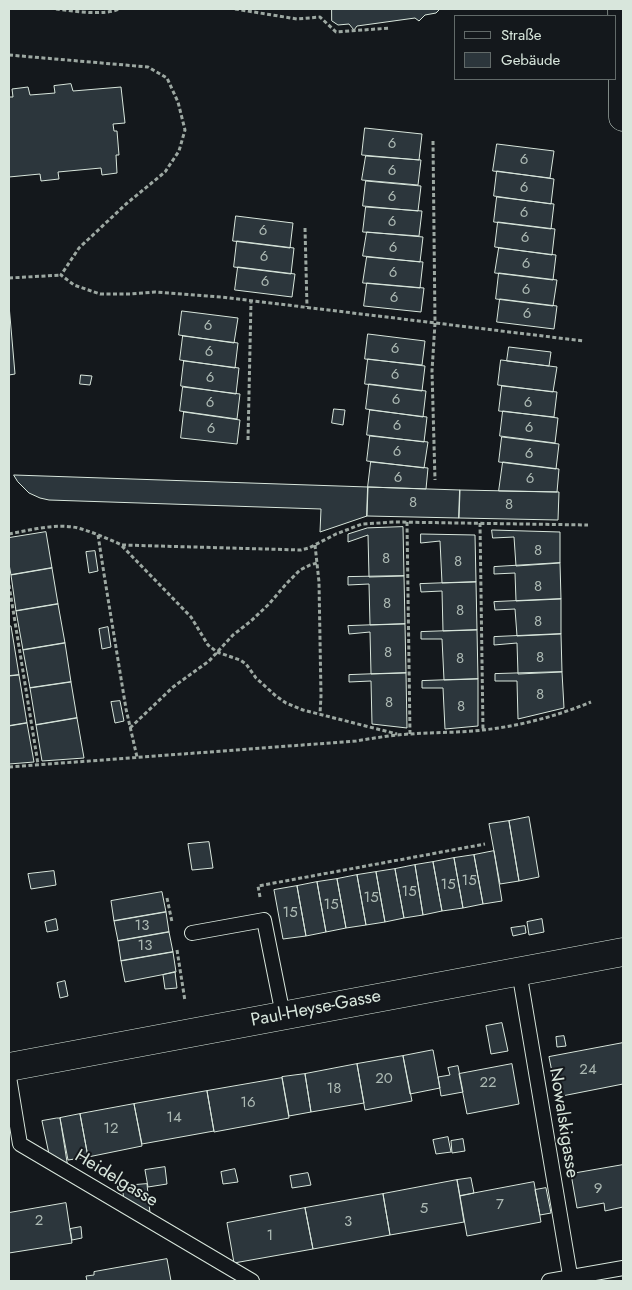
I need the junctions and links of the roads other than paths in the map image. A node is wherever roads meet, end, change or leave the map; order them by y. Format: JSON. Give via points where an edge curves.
{"nodes":[{"id":1,"x":622,"y":9,"type":"edge"},
{"id":2,"x":623,"y":117,"type":"edge"},
{"id":3,"x":192,"y":934,"type":"dead end"},
{"id":4,"x":623,"y":952,"type":"edge"},
{"id":5,"x":519,"y":971,"type":"junction"},
{"id":6,"x":283,"y":1015,"type":"junction"},
{"id":7,"x":9,"y":1067,"type":"edge"},
{"id":8,"x":9,"y":1077,"type":"edge"},
{"id":9,"x":623,"y":1268,"type":"edge"},
{"id":10,"x":570,"y":1279,"type":"edge"},
{"id":11,"x":252,"y":1281,"type":"edge"},
{"id":12,"x":549,"y":1281,"type":"edge"}],
"edges":[{"from":1,"to":2,"type":"street"},
{"from":3,"to":6,"type":"lane","via":[[264,920]]},
{"from":4,"to":5,"type":"street","name":"Paul-Heyse-Gasse"},
{"from":5,"to":6,"type":"street","name":"Paul-Heyse-Gasse"},
{"from":5,"to":10,"type":"lane","name":"Nowalskigasse"},
{"from":6,"to":7,"type":"street","name":"Paul-Heyse-Gasse"},
{"from":8,"to":11,"type":"lane","name":"Heidelgasse","via":[[20,1144]]},
{"from":9,"to":10,"type":"lane"},
{"from":10,"to":12,"type":"lane"}]}
